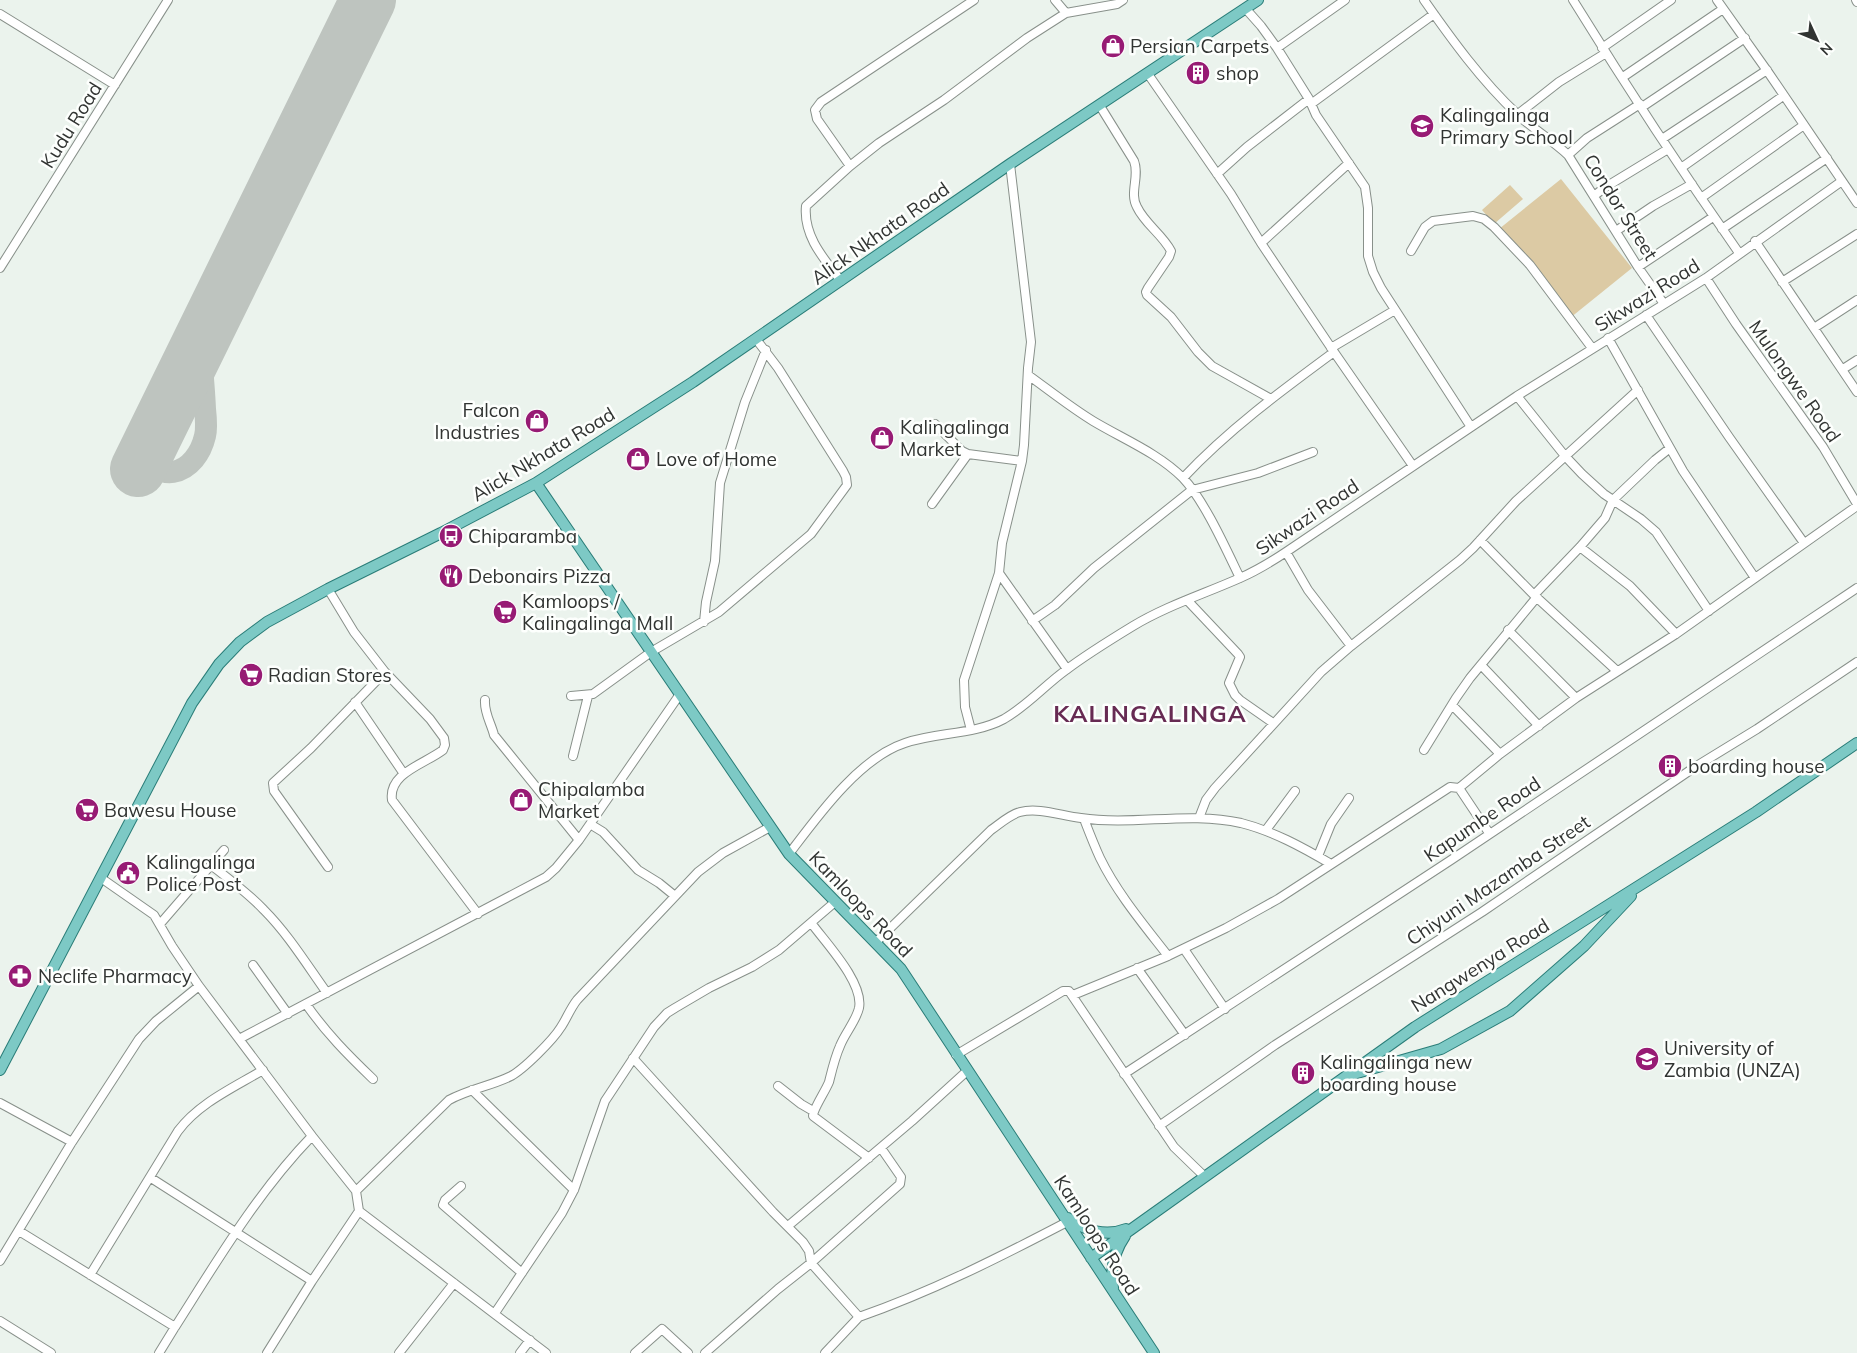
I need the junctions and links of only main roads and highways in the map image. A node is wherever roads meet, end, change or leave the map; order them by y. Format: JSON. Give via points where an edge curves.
{"nodes":[{"id":1,"x":1258,"y":0,"type":"edge"},
{"id":2,"x":536,"y":483,"type":"junction"},
{"id":3,"x":1857,"y":743,"type":"edge"},
{"id":4,"x":1640,"y":886,"type":"junction"},
{"id":5,"x":0,"y":1070,"type":"edge"},
{"id":6,"x":1341,"y":1078,"type":"junction"},
{"id":7,"x":1057,"y":1206,"type":"junction"},
{"id":8,"x":1134,"y":1226,"type":"junction"},
{"id":9,"x":1091,"y":1258,"type":"junction"},
{"id":10,"x":1114,"y":1292,"type":"junction"},
{"id":11,"x":1154,"y":1353,"type":"edge"}],
"edges":[{"from":1,"to":2,"type":"main road","name":"Alick Nkhata Road","via":[[1010,164],[692,382]]},
{"from":2,"to":5,"type":"main road","name":"Alick Nkhata Road","via":[[282,613],[229,653],[192,703]]},
{"from":2,"to":7,"type":"main road","name":"Kamloops Road","via":[[788,854],[901,969]]},
{"from":3,"to":4,"type":"main road","name":"Nangwenya Road"},
{"from":4,"to":6,"type":"main road","name":"Nangwenya Road","via":[[1445,1007]]},
{"from":4,"to":6,"type":"main road","name":"Nangwenya Road","via":[[1584,946],[1510,1011],[1441,1048]]},
{"from":6,"to":8,"type":"main road","name":"Nangwenya Road"},
{"from":7,"to":8,"type":"main road","via":[[1084,1229],[1118,1232]]},
{"from":7,"to":9,"type":"main road","name":"Kamloops Road"},
{"from":8,"to":9,"type":"main road","name":"Nangwenya Road"},
{"from":8,"to":10,"type":"main road","via":[[1120,1243],[1112,1263]]},
{"from":9,"to":10,"type":"main road","name":"Kamloops Road"},
{"from":10,"to":11,"type":"main road","name":"Kamloops Road"}]}
